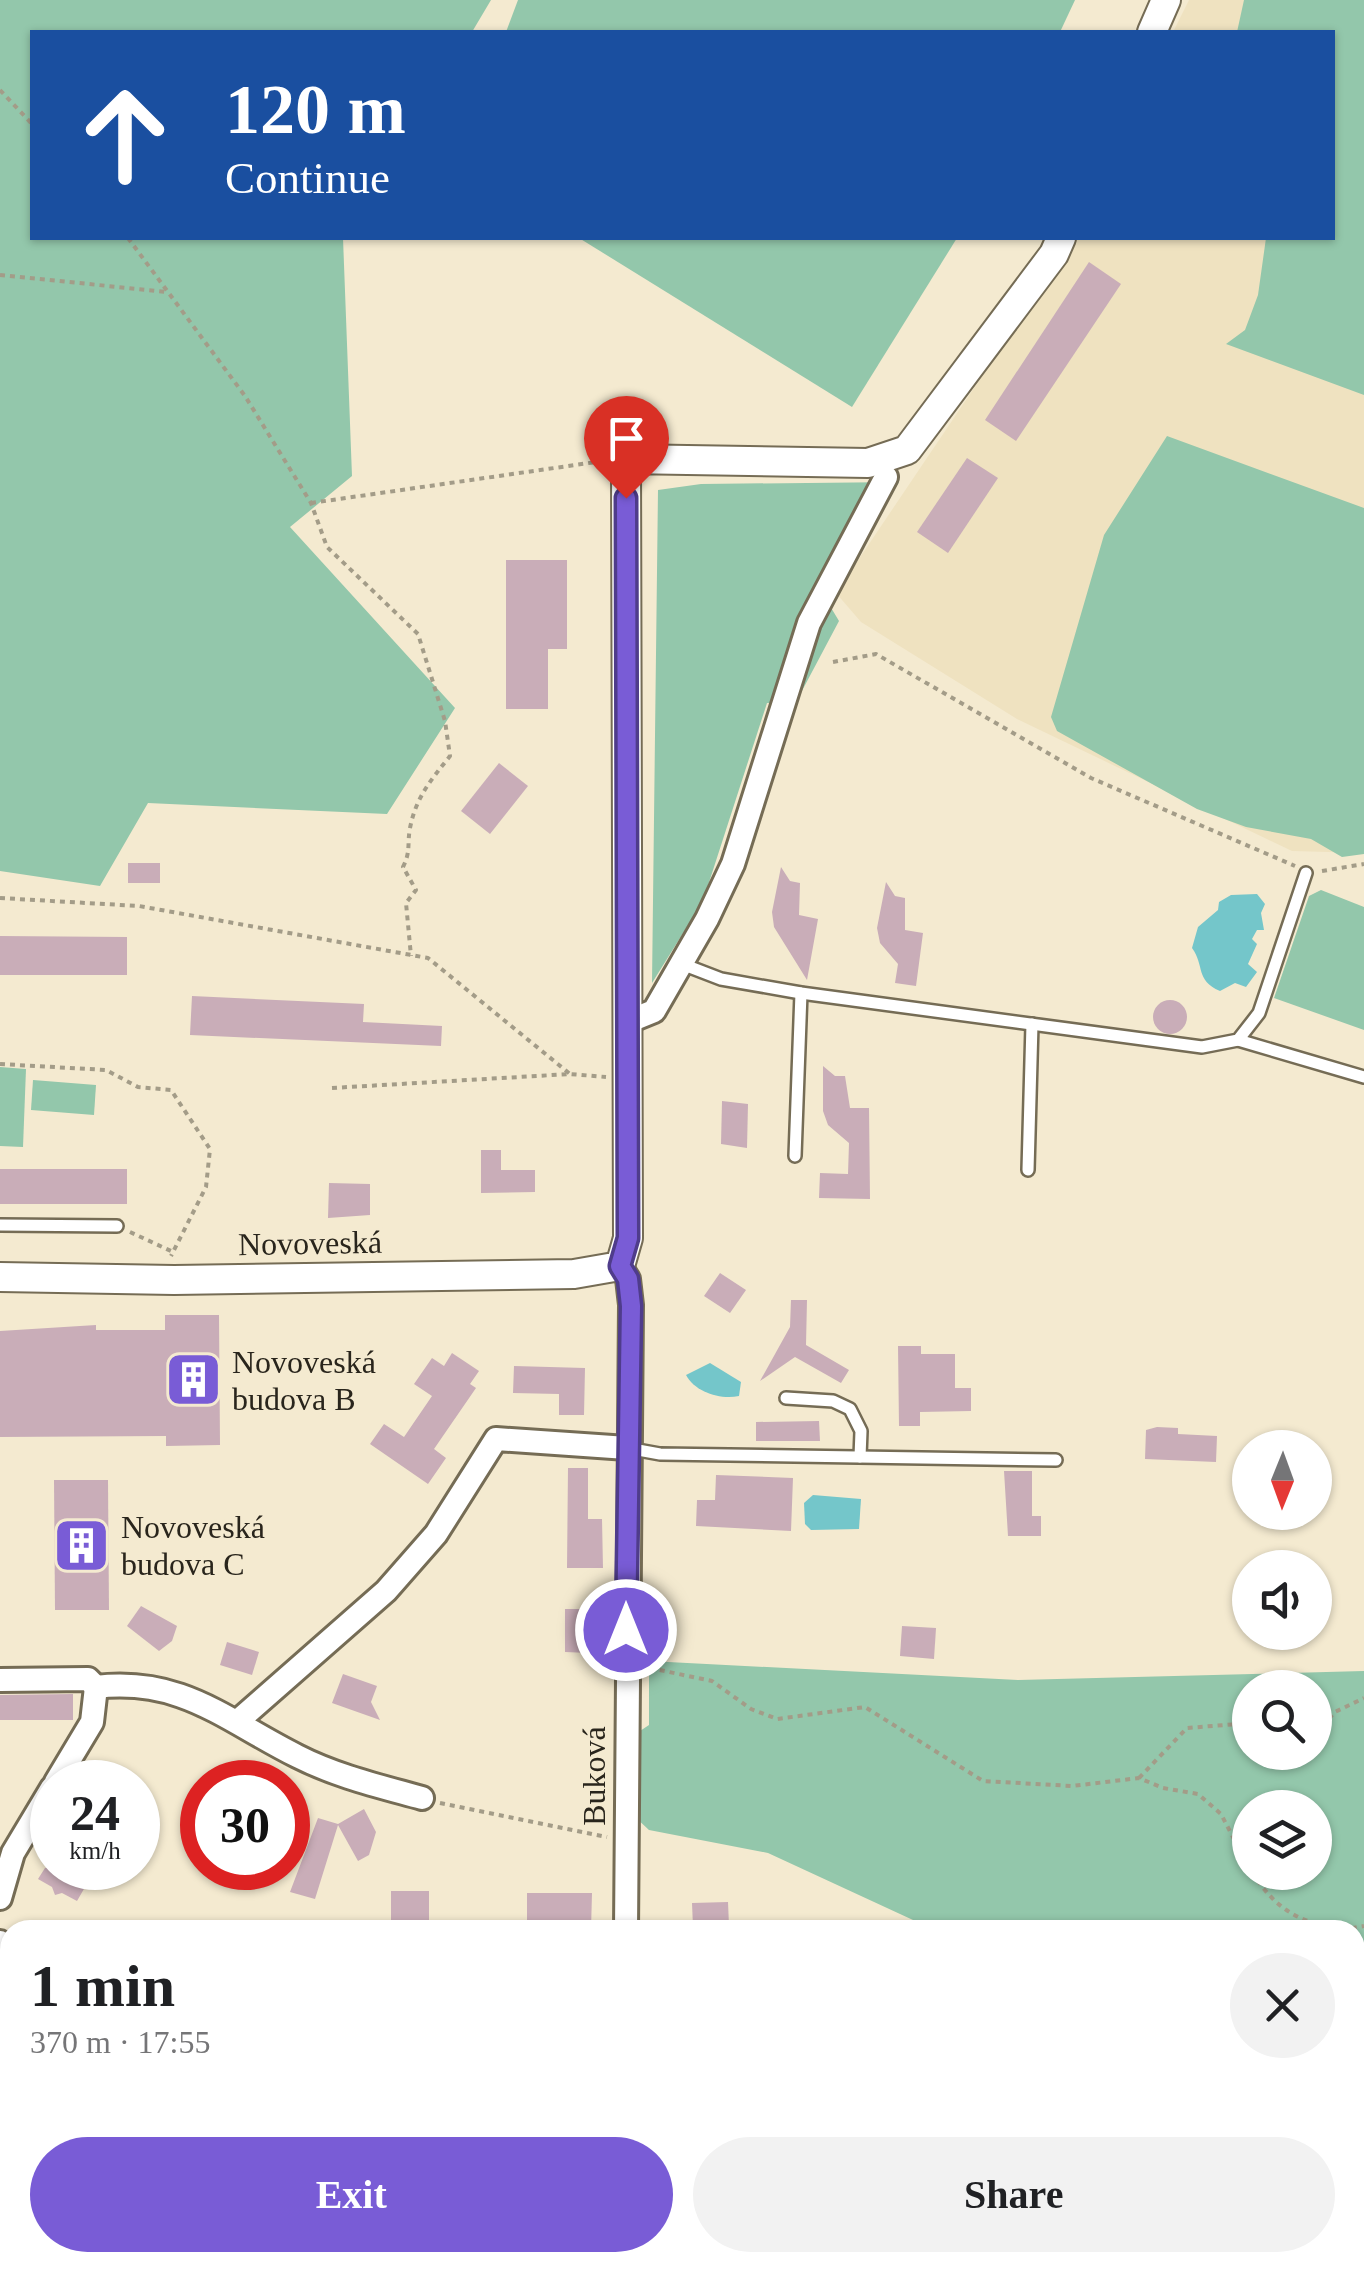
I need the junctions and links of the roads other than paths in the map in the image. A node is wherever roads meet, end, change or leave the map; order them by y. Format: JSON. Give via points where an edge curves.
{"nodes":[{"id":1,"x":1166,"y":0,"type":"edge"},
{"id":2,"x":1153,"y":30,"type":"edge"},
{"id":3,"x":1060,"y":240,"type":"edge"},
{"id":4,"x":886,"y":477,"type":"dead end"},
{"id":5,"x":1306,"y":873,"type":"road end"},
{"id":6,"x":682,"y":964,"type":"junction"},
{"id":7,"x":800,"y":993,"type":"junction"},
{"id":8,"x":627,"y":1022,"type":"junction"},
{"id":9,"x":1032,"y":1024,"type":"junction"},
{"id":10,"x":1238,"y":1040,"type":"junction"},
{"id":11,"x":1364,"y":1077,"type":"edge"},
{"id":12,"x":795,"y":1156,"type":"dead end"},
{"id":13,"x":1028,"y":1170,"type":"dead end"},
{"id":14,"x":0,"y":1225,"type":"edge"},
{"id":15,"x":117,"y":1226,"type":"road end"},
{"id":16,"x":620,"y":1266,"type":"junction"},
{"id":17,"x":0,"y":1278,"type":"edge"},
{"id":18,"x":786,"y":1398,"type":"dead end"},
{"id":19,"x":627,"y":1448,"type":"junction"},
{"id":20,"x":860,"y":1457,"type":"junction"},
{"id":21,"x":1056,"y":1460,"type":"dead end"},
{"id":22,"x":0,"y":1680,"type":"edge"},
{"id":23,"x":96,"y":1688,"type":"junction"},
{"id":24,"x":239,"y":1720,"type":"junction"},
{"id":25,"x":69,"y":1760,"type":"edge"},
{"id":26,"x":422,"y":1798,"type":"road end"},
{"id":27,"x":30,"y":1824,"type":"edge"},
{"id":28,"x":0,"y":1898,"type":"edge"},
{"id":29,"x":626,"y":1920,"type":"edge"}],
"edges":[{"from":1,"to":2,"type":"street"},
{"from":3,"to":8,"type":"street","via":[[907,450],[868,463],[626,459]]},
{"from":4,"to":6,"type":"street","via":[[808,623],[733,864]]},
{"from":5,"to":10,"type":"lane","via":[[1259,1012]]},
{"from":6,"to":7,"type":"lane","via":[[721,980]]},
{"from":6,"to":8,"type":"street","via":[[654,1012]]},
{"from":7,"to":9,"type":"lane"},
{"from":7,"to":12,"type":"lane"},
{"from":8,"to":16,"type":"street","via":[[628,1238]]},
{"from":9,"to":10,"type":"lane","via":[[1202,1048]]},
{"from":9,"to":13,"type":"lane"},
{"from":10,"to":11,"type":"lane"},
{"from":14,"to":15,"type":"lane"},
{"from":16,"to":17,"type":"street","name":"Novoveská","via":[[574,1274]]},
{"from":16,"to":19,"type":"street","name":"Buková","via":[[631,1297]]},
{"from":18,"to":20,"type":"lane","via":[[850,1408],[861,1432]]},
{"from":19,"to":20,"type":"lane"},
{"from":19,"to":24,"type":"street","via":[[496,1439],[436,1534],[386,1591]]},
{"from":19,"to":29,"type":"street","name":"Buková"},
{"from":20,"to":21,"type":"lane"},
{"from":22,"to":23,"type":"street","via":[[88,1679]]},
{"from":23,"to":24,"type":"street","via":[[149,1686]]},
{"from":23,"to":25,"type":"street","via":[[92,1722]]},
{"from":24,"to":26,"type":"street","via":[[348,1778]]},
{"from":27,"to":28,"type":"street","via":[[13,1852]]}]}
